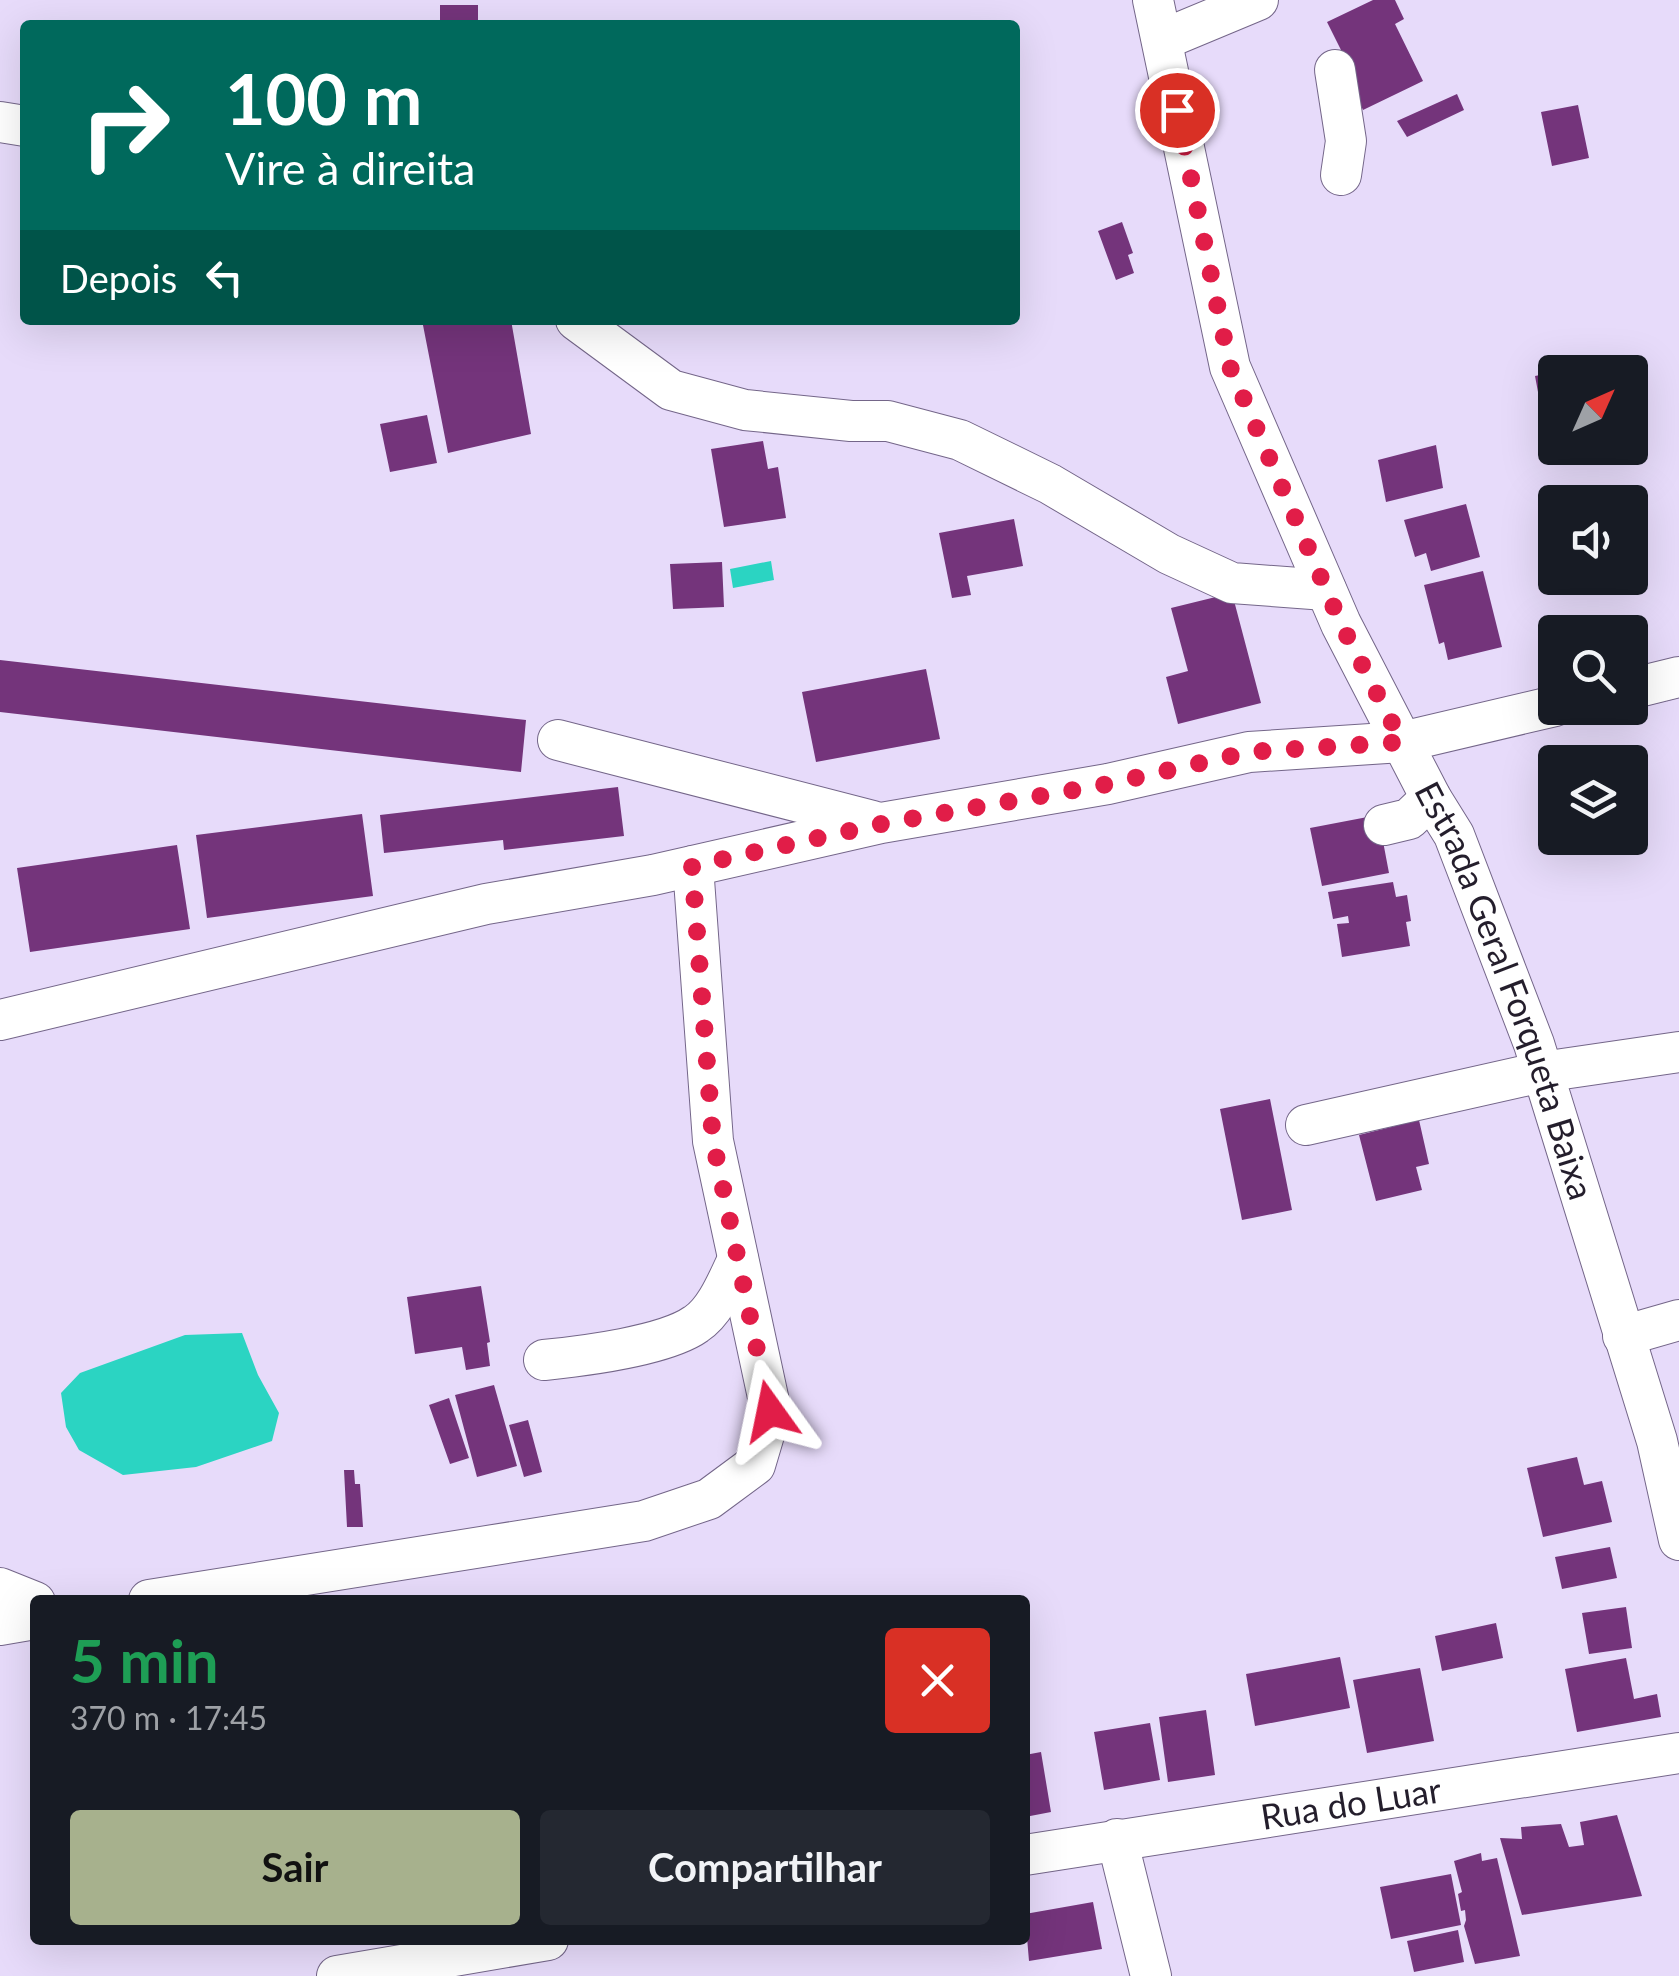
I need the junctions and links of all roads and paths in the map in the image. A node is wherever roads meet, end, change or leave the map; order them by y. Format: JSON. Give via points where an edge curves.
{"nodes":[{"id":1,"x":1153,"y":0,"type":"edge"},
{"id":2,"x":1258,"y":0,"type":"edge"},
{"id":3,"x":1162,"y":40,"type":"junction"},
{"id":4,"x":1335,"y":70,"type":"dead end"},
{"id":5,"x":1340,"y":174,"type":"dead end"},
{"id":6,"x":583,"y":325,"type":"edge"},
{"id":7,"x":1326,"y":590,"type":"junction"},
{"id":8,"x":1679,"y":677,"type":"edge"},
{"id":9,"x":1648,"y":684,"type":"edge"},
{"id":10,"x":1538,"y":710,"type":"edge"},
{"id":11,"x":558,"y":740,"type":"dead end"},
{"id":12,"x":1402,"y":742,"type":"junction"},
{"id":13,"x":1431,"y":798,"type":"junction"},
{"id":14,"x":881,"y":824,"type":"junction"},
{"id":15,"x":1384,"y":824,"type":"dead end"},
{"id":16,"x":692,"y":866,"type":"junction"},
{"id":17,"x":0,"y":1020,"type":"edge"},
{"id":18,"x":1679,"y":1052,"type":"edge"},
{"id":19,"x":1542,"y":1072,"type":"junction"},
{"id":20,"x":1306,"y":1125,"type":"dead end"},
{"id":21,"x":738,"y":1259,"type":"junction"},
{"id":22,"x":1679,"y":1320,"type":"edge"},
{"id":23,"x":1623,"y":1336,"type":"junction"},
{"id":24,"x":544,"y":1360,"type":"dead end"},
{"id":25,"x":1679,"y":1540,"type":"edge"},
{"id":26,"x":0,"y":1588,"type":"edge"},
{"id":27,"x":180,"y":1595,"type":"edge"},
{"id":28,"x":30,"y":1600,"type":"edge"},
{"id":29,"x":30,"y":1620,"type":"edge"},
{"id":30,"x":0,"y":1625,"type":"edge"},
{"id":31,"x":1679,"y":1754,"type":"edge"},
{"id":32,"x":1117,"y":1839,"type":"junction"},
{"id":33,"x":1030,"y":1855,"type":"edge"},
{"id":34,"x":522,"y":1945,"type":"edge"},
{"id":35,"x":379,"y":1973,"type":"edge"},
{"id":36,"x":336,"y":1976,"type":"edge"},
{"id":37,"x":1151,"y":1976,"type":"edge"}],
"edges":[{"from":1,"to":3,"type":"street","name":"Estrada Geral Forqueta Baixa"},
{"from":2,"to":3,"type":"street"},
{"from":3,"to":7,"type":"street","name":"Estrada Geral Forqueta Baixa","via":[[1230,367]]},
{"from":4,"to":5,"type":"street","via":[[1346,140]]},
{"from":6,"to":7,"type":"street","via":[[671,390],[745,410],[888,421],[960,440],[1232,583]]},
{"from":7,"to":12,"type":"street","name":"Estrada Geral Forqueta Baixa"},
{"from":8,"to":9,"type":"street"},
{"from":10,"to":12,"type":"street"},
{"from":11,"to":14,"type":"street"},
{"from":12,"to":13,"type":"street","name":"Estrada Geral Forqueta Baixa"},
{"from":12,"to":14,"type":"street","via":[[1249,752]]},
{"from":13,"to":15,"type":"street","via":[[1409,819]]},
{"from":13,"to":19,"type":"street","name":"Estrada Geral Forqueta Baixa","via":[[1454,835]]},
{"from":14,"to":16,"type":"street"},
{"from":16,"to":17,"type":"street","via":[[486,904]]},
{"from":16,"to":21,"type":"street","via":[[713,1141]]},
{"from":18,"to":19,"type":"street"},
{"from":19,"to":20,"type":"street"},
{"from":19,"to":23,"type":"street","name":"Estrada Geral Forqueta Baixa"},
{"from":21,"to":24,"type":"street","via":[[696,1324],[601,1354]]},
{"from":21,"to":27,"type":"street","via":[[770,1411],[755,1466],[709,1500],[644,1521]]},
{"from":22,"to":23,"type":"street"},
{"from":23,"to":25,"type":"street","name":"Estrada Geral Forqueta Baixa"},
{"from":26,"to":28,"type":"street"},
{"from":29,"to":30,"type":"street"},
{"from":31,"to":32,"type":"street","name":"Rua do Luar"},
{"from":32,"to":33,"type":"street","name":"Rua do Luar"},
{"from":32,"to":37,"type":"street"},
{"from":34,"to":35,"type":"street"},
{"from":35,"to":36,"type":"street"}]}
